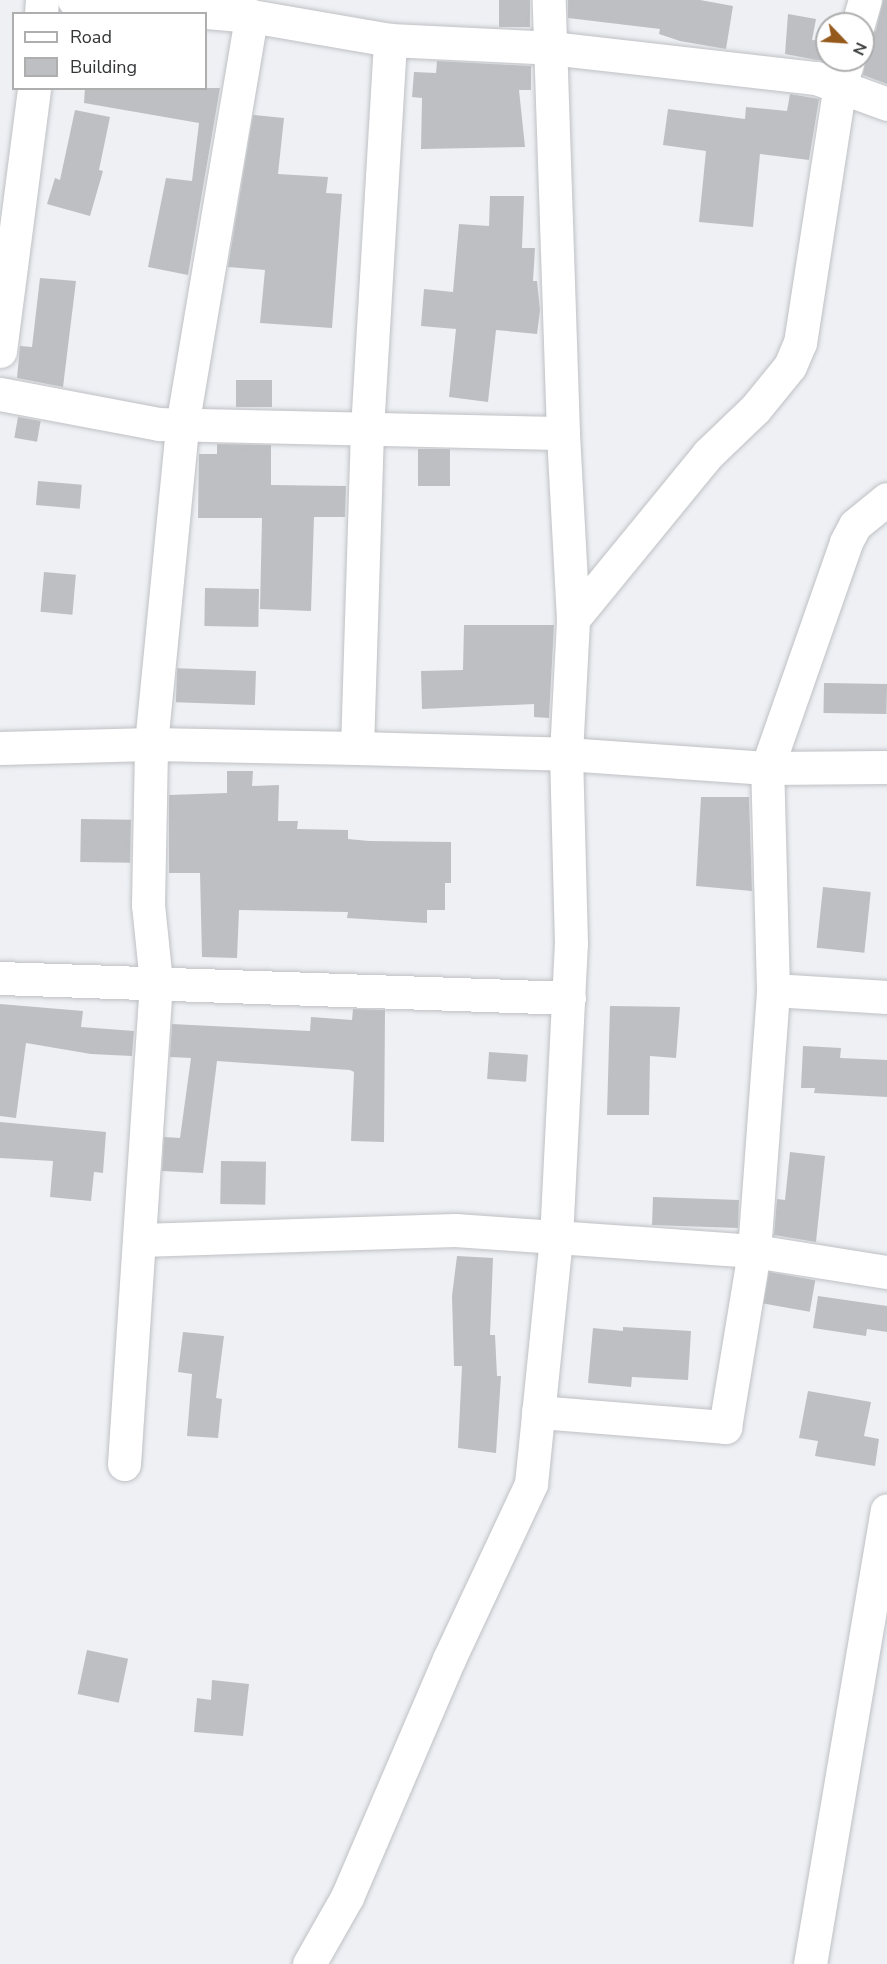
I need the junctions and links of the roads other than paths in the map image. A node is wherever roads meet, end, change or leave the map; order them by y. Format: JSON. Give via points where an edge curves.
{"nodes":[{"id":1,"x":74,"y":0,"type":"edge"},
{"id":2,"x":549,"y":0,"type":"edge"},
{"id":3,"x":207,"y":12,"type":"edge"},
{"id":4,"x":207,"y":12,"type":"edge"},
{"id":5,"x":251,"y":16,"type":"junction"},
{"id":6,"x":390,"y":40,"type":"junction"},
{"id":7,"x":551,"y":48,"type":"junction"},
{"id":8,"x":844,"y":73,"type":"edge"},
{"id":9,"x":34,"y":90,"type":"edge"},
{"id":10,"x":887,"y":104,"type":"edge"},
{"id":11,"x":0,"y":351,"type":"edge"},
{"id":12,"x":0,"y":394,"type":"edge"},
{"id":13,"x":182,"y":426,"type":"junction"},
{"id":14,"x":367,"y":429,"type":"junction"},
{"id":15,"x":563,"y":432,"type":"junction"},
{"id":16,"x":887,"y":499,"type":"edge"},
{"id":17,"x":573,"y":619,"type":"junction"},
{"id":18,"x":151,"y":744,"type":"junction"},
{"id":19,"x":0,"y":748,"type":"edge"},
{"id":20,"x":357,"y":748,"type":"junction"},
{"id":21,"x":566,"y":754,"type":"junction"},
{"id":22,"x":887,"y":766,"type":"edge"},
{"id":23,"x":767,"y":768,"type":"junction"},
{"id":24,"x":0,"y":978,"type":"edge"},
{"id":25,"x":156,"y":982,"type":"junction"},
{"id":26,"x":773,"y":990,"type":"junction"},
{"id":27,"x":887,"y":997,"type":"edge"},
{"id":28,"x":569,"y":998,"type":"junction"},
{"id":29,"x":556,"y":1238,"type":"junction"},
{"id":30,"x":140,"y":1240,"type":"junction"},
{"id":31,"x":754,"y":1251,"type":"junction"},
{"id":32,"x":887,"y":1272,"type":"edge"},
{"id":33,"x":538,"y":1412,"type":"junction"},
{"id":34,"x":124,"y":1464,"type":"dead end"},
{"id":35,"x":887,"y":1510,"type":"edge"},
{"id":36,"x":309,"y":1964,"type":"edge"},
{"id":37,"x":810,"y":1964,"type":"edge"}],
"edges":[{"from":1,"to":3,"type":"street"},
{"from":2,"to":7,"type":"street"},
{"from":4,"to":5,"type":"street"},
{"from":5,"to":6,"type":"street"},
{"from":5,"to":13,"type":"street"},
{"from":6,"to":7,"type":"street"},
{"from":6,"to":14,"type":"street"},
{"from":7,"to":8,"type":"street","via":[[816,78]]},
{"from":7,"to":15,"type":"street"},
{"from":8,"to":10,"type":"street"},
{"from":8,"to":17,"type":"street","via":[[800,343],[790,366],[755,409],[708,454]]},
{"from":9,"to":11,"type":"street"},
{"from":12,"to":13,"type":"street"},
{"from":13,"to":14,"type":"street"},
{"from":13,"to":18,"type":"street"},
{"from":14,"to":15,"type":"street"},
{"from":14,"to":20,"type":"street"},
{"from":15,"to":17,"type":"street"},
{"from":16,"to":23,"type":"street","via":[[855,525],[846,542]]},
{"from":17,"to":21,"type":"street"},
{"from":18,"to":19,"type":"street"},
{"from":18,"to":20,"type":"street"},
{"from":18,"to":25,"type":"street","via":[[147,905]]},
{"from":20,"to":21,"type":"street"},
{"from":21,"to":23,"type":"street"},
{"from":21,"to":28,"type":"street"},
{"from":22,"to":23,"type":"street"},
{"from":23,"to":26,"type":"street"},
{"from":24,"to":25,"type":"street"},
{"from":25,"to":28,"type":"street"},
{"from":25,"to":30,"type":"street"},
{"from":26,"to":27,"type":"street"},
{"from":26,"to":31,"type":"street"},
{"from":28,"to":29,"type":"street"},
{"from":29,"to":30,"type":"street","via":[[455,1230]]},
{"from":29,"to":31,"type":"street"},
{"from":29,"to":33,"type":"street"},
{"from":30,"to":34,"type":"street"},
{"from":31,"to":32,"type":"street"},
{"from":31,"to":33,"type":"street","via":[[725,1427]]},
{"from":33,"to":36,"type":"street","via":[[531,1484],[449,1659],[347,1897]]},
{"from":35,"to":37,"type":"street"}]}
